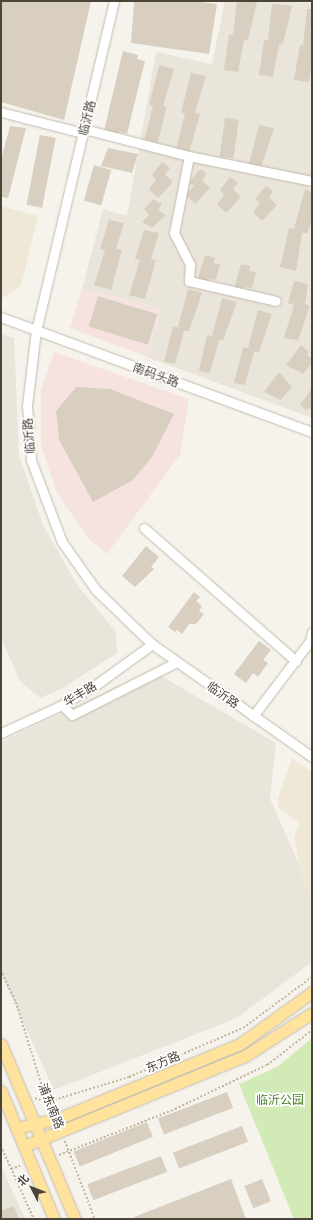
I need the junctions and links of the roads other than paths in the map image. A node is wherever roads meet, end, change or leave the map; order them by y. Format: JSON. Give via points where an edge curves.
{"nodes":[{"id":1,"x":114,"y":1,"type":"edge"},
{"id":2,"x":1,"y":112,"type":"edge"},
{"id":3,"x":83,"y":131,"type":"junction"},
{"id":4,"x":189,"y":156,"type":"junction"},
{"id":5,"x":312,"y":181,"type":"edge"},
{"id":6,"x":276,"y":301,"type":"dead end"},
{"id":7,"x":1,"y":317,"type":"edge"},
{"id":8,"x":36,"y":330,"type":"junction"},
{"id":9,"x":312,"y":432,"type":"edge"},
{"id":10,"x":144,"y":528,"type":"dead end"},
{"id":11,"x":312,"y":632,"type":"edge"},
{"id":12,"x":152,"y":644,"type":"junction"},
{"id":13,"x":296,"y":661,"type":"junction"},
{"id":14,"x":177,"y":662,"type":"junction"},
{"id":15,"x":62,"y":705,"type":"junction"},
{"id":16,"x":253,"y":716,"type":"junction"},
{"id":17,"x":1,"y":733,"type":"edge"},
{"id":18,"x":312,"y":757,"type":"edge"},
{"id":19,"x":312,"y":992,"type":"edge"},
{"id":20,"x":312,"y":1013,"type":"edge"},
{"id":21,"x":1,"y":1044,"type":"edge"},
{"id":22,"x":1,"y":1092,"type":"edge"},
{"id":23,"x":36,"y":1123,"type":"junction"},
{"id":24,"x":16,"y":1128,"type":"junction"},
{"id":25,"x":43,"y":1140,"type":"junction"},
{"id":26,"x":24,"y":1146,"type":"junction"},
{"id":27,"x":54,"y":1219,"type":"edge"},
{"id":28,"x":75,"y":1219,"type":"edge"}],
"edges":[{"from":1,"to":3,"type":"street","name":"临沂路"},
{"from":2,"to":3,"type":"street"},
{"from":3,"to":4,"type":"street"},
{"from":3,"to":8,"type":"street","name":"临沂路"},
{"from":4,"to":5,"type":"street"},
{"from":4,"to":6,"type":"street","via":[[174,233],[190,265],[189,281]]},
{"from":7,"to":8,"type":"street","name":"南码头路"},
{"from":8,"to":9,"type":"street","name":"南码头路"},
{"from":8,"to":12,"type":"street","name":"临沂路","via":[[27,405],[31,460],[62,542],[96,590]]},
{"from":10,"to":13,"type":"street"},
{"from":11,"to":13,"type":"street","via":[[310,641]]},
{"from":12,"to":14,"type":"street","name":"临沂路"},
{"from":12,"to":15,"type":"street","name":"华丰路","via":[[97,684]]},
{"from":13,"to":16,"type":"street"},
{"from":14,"to":15,"type":"street","via":[[72,715]]},
{"from":14,"to":16,"type":"street","name":"临沂路"},
{"from":15,"to":17,"type":"street","name":"华丰路"},
{"from":16,"to":18,"type":"street","name":"临沂路"},
{"from":19,"to":23,"type":"main road","name":"东方路","via":[[240,1044],[58,1118]]},
{"from":20,"to":25,"type":"main road","via":[[245,1056]]},
{"from":21,"to":23,"type":"main road","name":"浦东南路"},
{"from":22,"to":24,"type":"main road"},
{"from":23,"to":24,"type":"main road","name":"东方路"},
{"from":23,"to":25,"type":"main road","name":"浦东南路"},
{"from":24,"to":26,"type":"main road"},
{"from":25,"to":26,"type":"main road"},
{"from":25,"to":28,"type":"main road","name":"浦东南路"},
{"from":26,"to":27,"type":"main road"}]}
